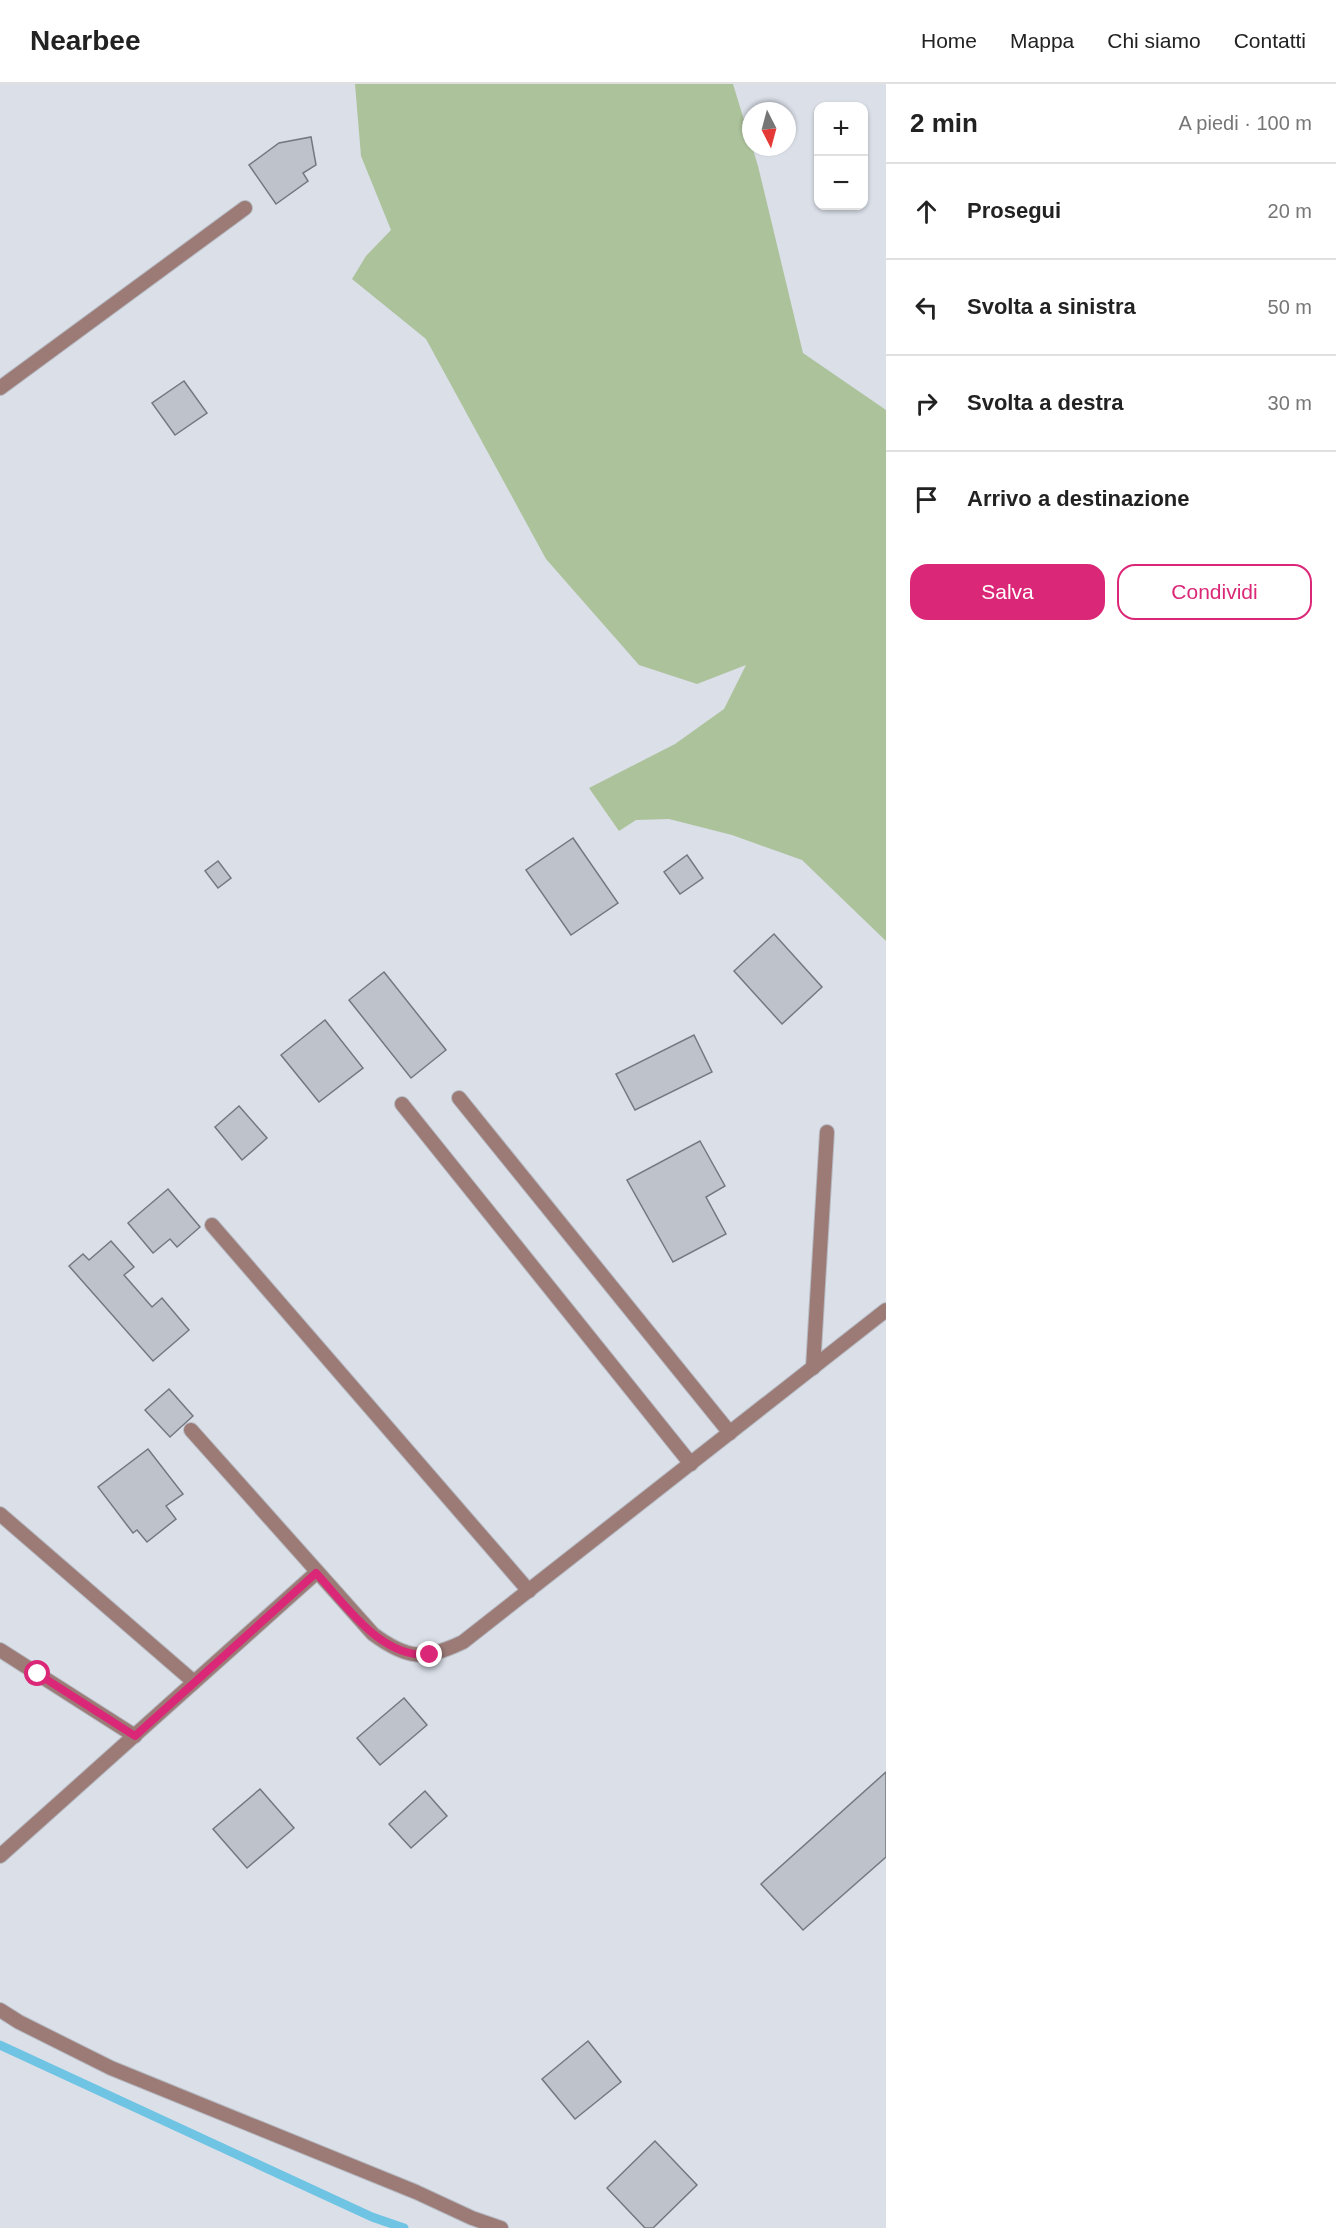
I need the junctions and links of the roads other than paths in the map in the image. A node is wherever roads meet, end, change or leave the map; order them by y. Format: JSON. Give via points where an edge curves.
{"nodes":[{"id":1,"x":245,"y":208,"type":"dead end"},
{"id":2,"x":0,"y":388,"type":"edge"},
{"id":3,"x":459,"y":1098,"type":"dead end"},
{"id":4,"x":402,"y":1104,"type":"dead end"},
{"id":5,"x":827,"y":1132,"type":"dead end"},
{"id":6,"x":212,"y":1225,"type":"dead end"},
{"id":7,"x":886,"y":1310,"type":"edge"},
{"id":8,"x":813,"y":1368,"type":"junction"},
{"id":9,"x":191,"y":1430,"type":"dead end"},
{"id":10,"x":730,"y":1433,"type":"junction"},
{"id":11,"x":691,"y":1464,"type":"junction"},
{"id":12,"x":0,"y":1514,"type":"edge"},
{"id":13,"x":316,"y":1573,"type":"junction"},
{"id":14,"x":529,"y":1591,"type":"junction"},
{"id":15,"x":0,"y":1650,"type":"edge"},
{"id":16,"x":194,"y":1682,"type":"junction"},
{"id":17,"x":135,"y":1736,"type":"junction"},
{"id":18,"x":0,"y":1856,"type":"edge"},
{"id":19,"x":0,"y":2010,"type":"edge"},
{"id":20,"x":501,"y":2228,"type":"edge"}],
"edges":[{"from":1,"to":2,"type":"lane"},
{"from":3,"to":10,"type":"lane"},
{"from":4,"to":11,"type":"lane"},
{"from":5,"to":8,"type":"lane"},
{"from":6,"to":14,"type":"lane"},
{"from":7,"to":8,"type":"lane"},
{"from":8,"to":10,"type":"lane"},
{"from":9,"to":13,"type":"lane"},
{"from":10,"to":11,"type":"lane"},
{"from":11,"to":14,"type":"lane"},
{"from":12,"to":16,"type":"lane"},
{"from":13,"to":14,"type":"lane","via":[[373,1634],[415,1656],[430,1655],[463,1642]]},
{"from":13,"to":16,"type":"lane"},
{"from":15,"to":17,"type":"lane"},
{"from":16,"to":17,"type":"lane"},
{"from":17,"to":18,"type":"lane"},
{"from":19,"to":20,"type":"lane","via":[[111,2067]]}]}
